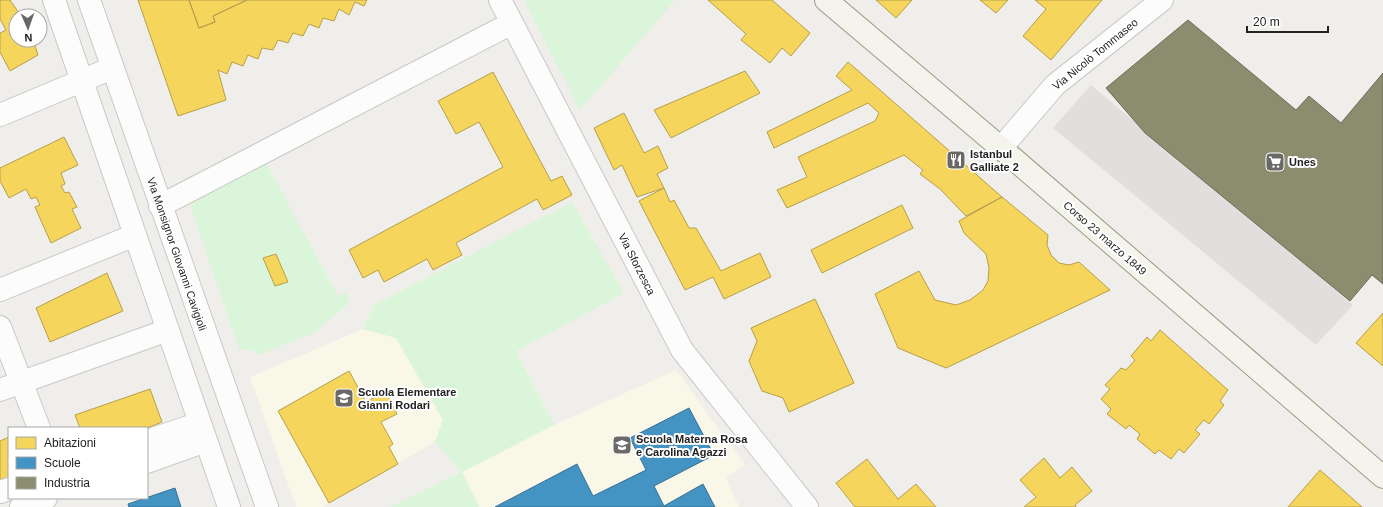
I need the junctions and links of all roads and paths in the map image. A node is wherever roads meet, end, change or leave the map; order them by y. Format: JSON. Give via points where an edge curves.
{"nodes":[{"id":1,"x":54,"y":0,"type":"edge"},
{"id":2,"x":89,"y":0,"type":"edge"},
{"id":3,"x":500,"y":0,"type":"edge"},
{"id":4,"x":826,"y":0,"type":"edge"},
{"id":5,"x":1162,"y":0,"type":"edge"},
{"id":6,"x":512,"y":23,"type":"junction"},
{"id":7,"x":112,"y":68,"type":"junction"},
{"id":8,"x":81,"y":80,"type":"junction"},
{"id":9,"x":0,"y":115,"type":"edge"},
{"id":10,"x":1001,"y":148,"type":"junction"},
{"id":11,"x":160,"y":206,"type":"junction"},
{"id":12,"x":135,"y":235,"type":"junction"},
{"id":13,"x":0,"y":290,"type":"edge"},
{"id":14,"x":0,"y":328,"type":"edge"},
{"id":15,"x":168,"y":330,"type":"junction"},
{"id":16,"x":22,"y":382,"type":"junction"},
{"id":17,"x":0,"y":390,"type":"edge"},
{"id":18,"x":40,"y":427,"type":"edge"},
{"id":19,"x":203,"y":432,"type":"junction"},
{"id":20,"x":148,"y":441,"type":"edge"},
{"id":21,"x":148,"y":461,"type":"edge"},
{"id":22,"x":1383,"y":477,"type":"edge"},
{"id":23,"x":43,"y":499,"type":"edge"},
{"id":24,"x":21,"y":507,"type":"edge"},
{"id":25,"x":229,"y":507,"type":"edge"},
{"id":26,"x":267,"y":507,"type":"edge"},
{"id":27,"x":807,"y":507,"type":"edge"}],
"edges":[{"from":1,"to":8,"type":"street"},
{"from":2,"to":7,"type":"street","name":"Via Monsignor Giovanni Cavigioli"},
{"from":3,"to":6,"type":"street","name":"Via Sforzesca"},
{"from":4,"to":10,"type":"main road","name":"Corso 23 marzo 1849"},
{"from":5,"to":10,"type":"street","name":"Via Nicolò Tommaseo","via":[[1055,85]]},
{"from":6,"to":11,"type":"street"},
{"from":6,"to":27,"type":"street","name":"Via Sforzesca","via":[[682,350]]},
{"from":7,"to":8,"type":"street"},
{"from":7,"to":11,"type":"street","name":"Via Monsignor Giovanni Cavigioli"},
{"from":8,"to":9,"type":"street"},
{"from":8,"to":12,"type":"street"},
{"from":10,"to":22,"type":"main road","name":"Corso 23 marzo 1849"},
{"from":11,"to":26,"type":"street","name":"Via Monsignor Giovanni Cavigioli"},
{"from":12,"to":13,"type":"street"},
{"from":12,"to":15,"type":"street"},
{"from":14,"to":16,"type":"street"},
{"from":15,"to":16,"type":"street"},
{"from":15,"to":19,"type":"street"},
{"from":16,"to":17,"type":"street"},
{"from":16,"to":18,"type":"street"},
{"from":19,"to":20,"type":"street"},
{"from":19,"to":21,"type":"street"},
{"from":19,"to":25,"type":"street"},
{"from":23,"to":24,"type":"street"}]}
